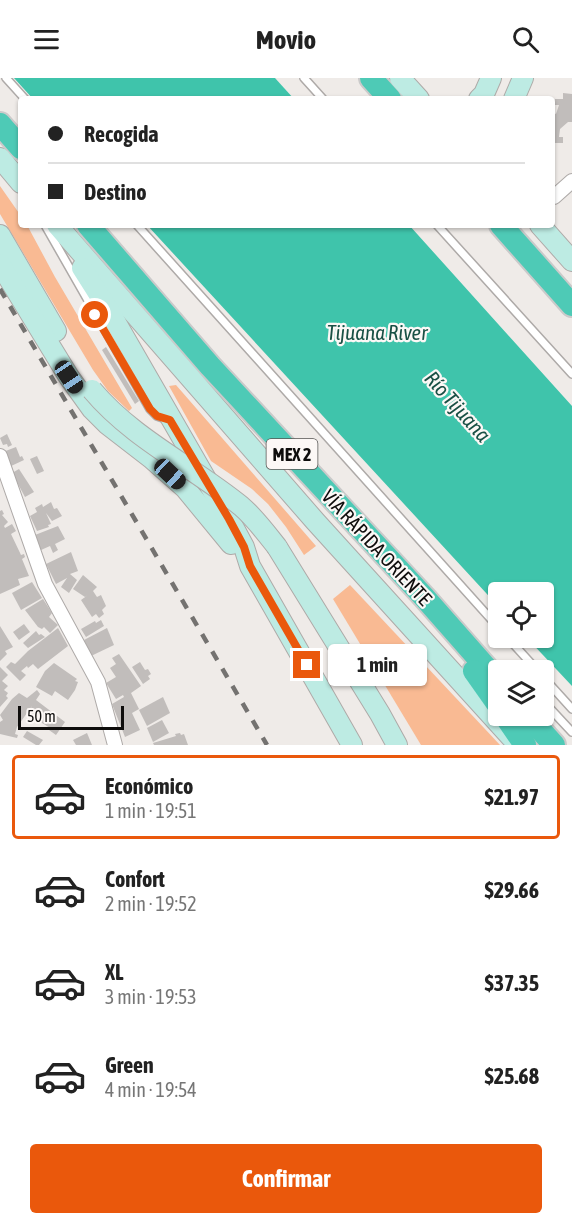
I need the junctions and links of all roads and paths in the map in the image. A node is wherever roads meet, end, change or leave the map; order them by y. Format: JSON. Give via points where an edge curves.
{"nodes":[{"id":1,"x":6,"y":78,"type":"edge"},
{"id":2,"x":304,"y":78,"type":"edge"},
{"id":3,"x":371,"y":78,"type":"edge"},
{"id":4,"x":400,"y":78,"type":"edge"},
{"id":5,"x":491,"y":78,"type":"edge"},
{"id":6,"x":523,"y":78,"type":"edge"},
{"id":7,"x":22,"y":96,"type":"edge"},
{"id":8,"x":320,"y":96,"type":"edge"},
{"id":9,"x":387,"y":96,"type":"edge"},
{"id":10,"x":416,"y":96,"type":"edge"},
{"id":11,"x":482,"y":96,"type":"edge"},
{"id":12,"x":515,"y":96,"type":"edge"},
{"id":13,"x":0,"y":124,"type":"edge"},
{"id":14,"x":18,"y":145,"type":"edge"},
{"id":15,"x":0,"y":158,"type":"edge"},
{"id":16,"x":18,"y":180,"type":"edge"},
{"id":17,"x":572,"y":181,"type":"edge"},
{"id":18,"x":555,"y":196,"type":"edge"},
{"id":19,"x":47,"y":228,"type":"edge"},
{"id":20,"x":58,"y":228,"type":"edge"},
{"id":21,"x":59,"y":228,"type":"edge"},
{"id":22,"x":91,"y":228,"type":"edge"},
{"id":23,"x":140,"y":228,"type":"edge"},
{"id":24,"x":440,"y":228,"type":"edge"},
{"id":25,"x":504,"y":228,"type":"edge"},
{"id":26,"x":543,"y":228,"type":"edge"},
{"id":27,"x":0,"y":235,"type":"edge"},
{"id":28,"x":572,"y":261,"type":"edge"},
{"id":29,"x":0,"y":264,"type":"edge"},
{"id":30,"x":572,"y":305,"type":"edge"},
{"id":31,"x":572,"y":374,"type":"edge"},
{"id":32,"x":170,"y":420,"type":"junction"},
{"id":33,"x":0,"y":456,"type":"edge"},
{"id":34,"x":250,"y":566,"type":"junction"},
{"id":35,"x":424,"y":598,"type":"junction"},
{"id":36,"x":488,"y":616,"type":"edge"},
{"id":37,"x":517,"y":648,"type":"edge"},
{"id":38,"x":528,"y":660,"type":"edge"},
{"id":39,"x":488,"y":667,"type":"edge"},
{"id":40,"x":554,"y":689,"type":"edge"},
{"id":41,"x":488,"y":691,"type":"edge"},
{"id":42,"x":572,"y":709,"type":"edge"},
{"id":43,"x":554,"y":713,"type":"edge"},
{"id":44,"x":512,"y":726,"type":"edge"},
{"id":45,"x":537,"y":726,"type":"edge"},
{"id":46,"x":572,"y":732,"type":"edge"},
{"id":47,"x":115,"y":745,"type":"edge"},
{"id":48,"x":352,"y":745,"type":"edge"},
{"id":49,"x":397,"y":745,"type":"edge"},
{"id":50,"x":518,"y":745,"type":"edge"},
{"id":51,"x":525,"y":745,"type":"edge"},
{"id":52,"x":554,"y":745,"type":"edge"}],
"edges":[{"from":1,"to":7,"type":"lane"},
{"from":2,"to":8,"type":"lane"},
{"from":3,"to":9,"type":"highway"},
{"from":4,"to":10,"type":"main road"},
{"from":5,"to":11,"type":"main road"},
{"from":6,"to":12,"type":"main road"},
{"from":13,"to":14,"type":"highway"},
{"from":15,"to":16,"type":"main road"},
{"from":17,"to":18,"type":"street"},
{"from":19,"to":32,"type":"lane","via":[[150,409]]},
{"from":20,"to":32,"type":"main road"},
{"from":21,"to":50,"type":"main road"},
{"from":22,"to":35,"type":"highway","name":"VÍA RÁPIDA ORIENTE","number":"MEX 2","via":[[210,366]]},
{"from":23,"to":36,"type":"lane"},
{"from":24,"to":31,"type":"lane"},
{"from":25,"to":30,"type":"highway"},
{"from":26,"to":28,"type":"main road"},
{"from":27,"to":49,"type":"main road","bridge":true,"via":[[103,403],[133,430],[241,506],[260,524]]},
{"from":29,"to":34,"type":"main road","via":[[92,409],[185,488]]},
{"from":32,"to":34,"type":"main road","via":[[229,519]]},
{"from":33,"to":47,"type":"street","via":[[45,584],[98,682]]},
{"from":34,"to":48,"type":"main road"},
{"from":35,"to":39,"type":"highway","name":"VÍA RÁPIDA ORIENTE","number":"MEX 2"},
{"from":35,"to":41,"type":"highway"},
{"from":37,"to":38,"type":"lane"},
{"from":40,"to":42,"type":"lane"},
{"from":43,"to":46,"type":"lane"},
{"from":44,"to":51,"type":"highway"},
{"from":45,"to":52,"type":"highway"}]}
